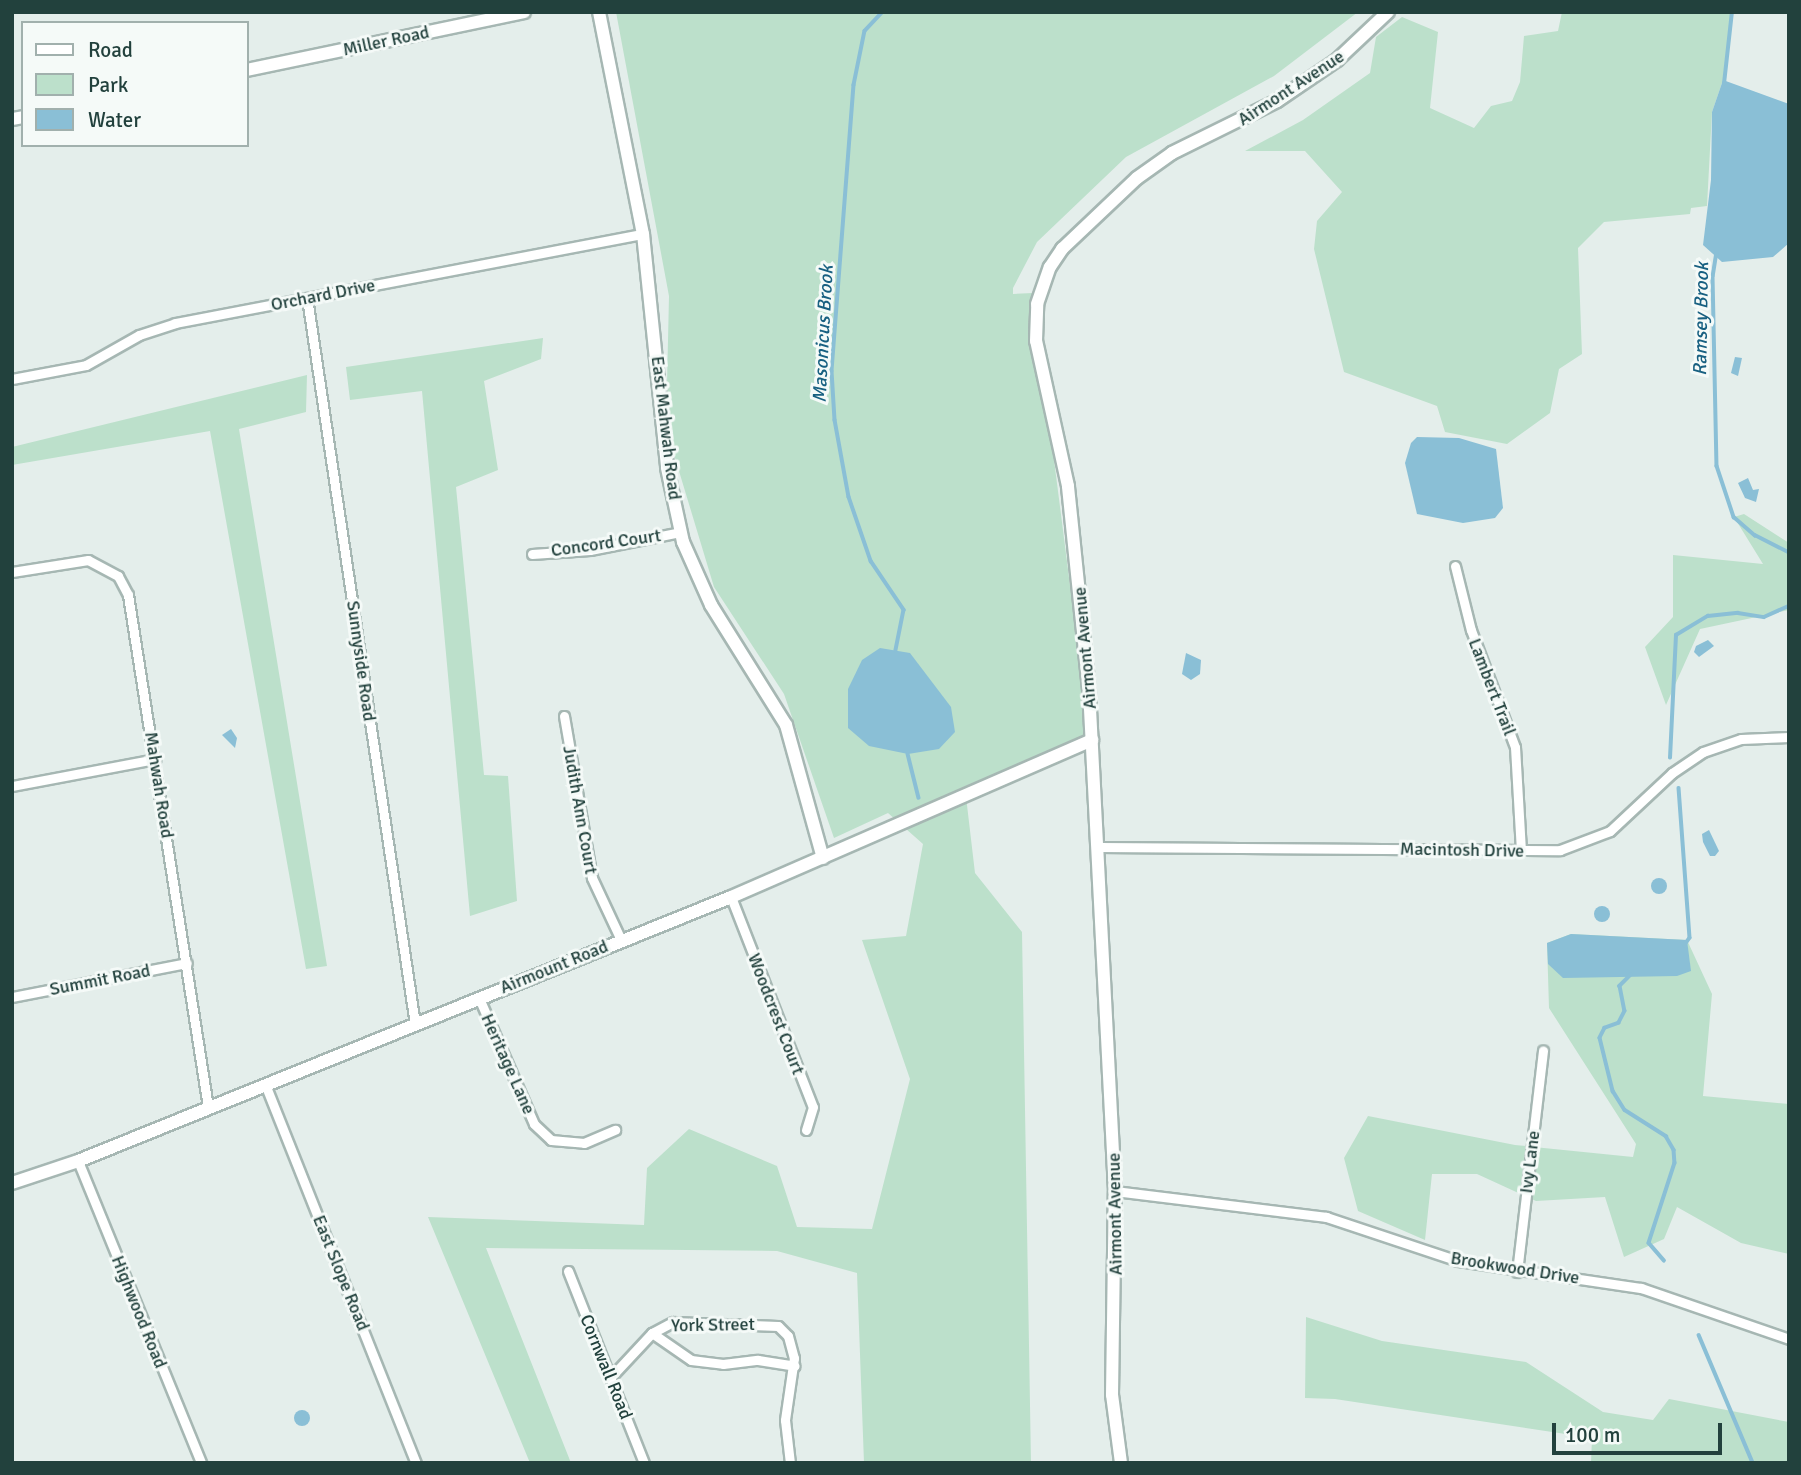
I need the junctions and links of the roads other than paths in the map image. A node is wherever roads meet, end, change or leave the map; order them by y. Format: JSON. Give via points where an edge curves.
{"nodes":[{"id":1,"x":524,"y":12,"type":"edge"},
{"id":2,"x":598,"y":12,"type":"edge"},
{"id":3,"x":1388,"y":12,"type":"edge"},
{"id":4,"x":248,"y":70,"type":"edge"},
{"id":5,"x":643,"y":234,"type":"junction"},
{"id":6,"x":307,"y":298,"type":"junction"},
{"id":7,"x":12,"y":379,"type":"edge"},
{"id":8,"x":681,"y":532,"type":"junction"},
{"id":9,"x":531,"y":554,"type":"dead end"},
{"id":10,"x":1455,"y":566,"type":"dead end"},
{"id":11,"x":12,"y":572,"type":"edge"},
{"id":12,"x":564,"y":716,"type":"dead end"},
{"id":13,"x":1789,"y":737,"type":"edge"},
{"id":14,"x":1092,"y":740,"type":"junction"},
{"id":15,"x":155,"y":759,"type":"junction"},
{"id":16,"x":12,"y":786,"type":"edge"},
{"id":17,"x":1100,"y":847,"type":"junction"},
{"id":18,"x":1521,"y":851,"type":"junction"},
{"id":19,"x":823,"y":858,"type":"junction"},
{"id":20,"x":731,"y":897,"type":"junction"},
{"id":21,"x":621,"y":940,"type":"junction"},
{"id":22,"x":187,"y":963,"type":"junction"},
{"id":23,"x":12,"y":997,"type":"edge"},
{"id":24,"x":478,"y":998,"type":"junction"},
{"id":25,"x":415,"y":1024,"type":"junction"},
{"id":26,"x":1543,"y":1051,"type":"dead end"},
{"id":27,"x":265,"y":1084,"type":"junction"},
{"id":28,"x":208,"y":1107,"type":"junction"},
{"id":29,"x":615,"y":1130,"type":"dead end"},
{"id":30,"x":806,"y":1130,"type":"dead end"},
{"id":31,"x":78,"y":1161,"type":"junction"},
{"id":32,"x":12,"y":1183,"type":"edge"},
{"id":33,"x":1115,"y":1191,"type":"junction"},
{"id":34,"x":568,"y":1271,"type":"dead end"},
{"id":35,"x":1517,"y":1272,"type":"junction"},
{"id":36,"x":652,"y":1333,"type":"junction"},
{"id":37,"x":1789,"y":1339,"type":"edge"},
{"id":38,"x":795,"y":1366,"type":"junction"},
{"id":39,"x":610,"y":1378,"type":"junction"},
{"id":40,"x":201,"y":1463,"type":"edge"},
{"id":41,"x":416,"y":1463,"type":"edge"},
{"id":42,"x":644,"y":1463,"type":"edge"},
{"id":43,"x":790,"y":1463,"type":"edge"},
{"id":44,"x":1121,"y":1463,"type":"edge"}],
"edges":[{"from":1,"to":4,"type":"street","name":"Miller Road"},
{"from":2,"to":5,"type":"street","name":"East Mahwah Road"},
{"from":3,"to":14,"type":"street","name":"Airmont Avenue","via":[[1337,60],[1277,100],[1146,171],[1062,249],[1042,284],[1036,341],[1068,486]]},
{"from":5,"to":6,"type":"street","name":"Orchard Drive"},
{"from":5,"to":8,"type":"street","name":"East Mahwah Road","via":[[667,468]]},
{"from":6,"to":7,"type":"street","name":"Orchard Drive","via":[[157,328],[86,365]]},
{"from":6,"to":25,"type":"street","name":"Sunnyside Road"},
{"from":8,"to":9,"type":"street","name":"Concord Court","via":[[590,550]]},
{"from":8,"to":19,"type":"street","name":"East Mahwah Road","via":[[694,574],[786,725]]},
{"from":10,"to":18,"type":"street","name":"Lambert Trail","via":[[1471,630],[1515,747]]},
{"from":11,"to":15,"type":"street","name":"Mahwah Road","via":[[78,559],[99,563],[118,576],[128,596]]},
{"from":12,"to":21,"type":"street","name":"Judith Ann Court","via":[[592,878]]},
{"from":13,"to":18,"type":"street","name":"Macintosh Drive","via":[[1741,739],[1703,752],[1672,773],[1610,831],[1576,847]]},
{"from":14,"to":17,"type":"street","name":"Airmont Avenue"},
{"from":14,"to":19,"type":"street","name":"Airmount Road"},
{"from":15,"to":16,"type":"street"},
{"from":15,"to":22,"type":"street","name":"Mahwah Road"},
{"from":17,"to":18,"type":"street","name":"Macintosh Drive"},
{"from":17,"to":33,"type":"street","name":"Airmont Avenue"},
{"from":19,"to":20,"type":"street","name":"Airmount Road"},
{"from":20,"to":21,"type":"street","name":"Airmount Road"},
{"from":20,"to":30,"type":"street","name":"Woodcrest Court","via":[[813,1107]]},
{"from":21,"to":24,"type":"street","name":"Airmount Road"},
{"from":22,"to":23,"type":"street","name":"Summit Road"},
{"from":22,"to":28,"type":"street","name":"Mahwah Road"},
{"from":24,"to":25,"type":"street","name":"Airmount Road"},
{"from":24,"to":29,"type":"street","name":"Heritage Lane","via":[[534,1124],[551,1140],[584,1143]]},
{"from":25,"to":27,"type":"street","name":"Airmount Road"},
{"from":26,"to":35,"type":"street","name":"Ivy Lane"},
{"from":27,"to":28,"type":"street","name":"Airmount Road"},
{"from":27,"to":41,"type":"street","name":"East Slope Road"},
{"from":28,"to":31,"type":"street","name":"Airmount Road"},
{"from":31,"to":32,"type":"street","name":"Airmount Road"},
{"from":31,"to":40,"type":"street","name":"Highwood Road"},
{"from":33,"to":35,"type":"street","name":"Brookwood Drive","via":[[1326,1217],[1430,1254]]},
{"from":33,"to":44,"type":"street","name":"Airmont Avenue","via":[[1112,1395]]},
{"from":34,"to":39,"type":"street","name":"Cornwall Road"},
{"from":35,"to":37,"type":"street","name":"Brookwood Drive","via":[[1641,1288]]},
{"from":36,"to":38,"type":"street","via":[[691,1360],[723,1364],[758,1360]]},
{"from":36,"to":38,"type":"street","name":"York Street","via":[[673,1322],[778,1326],[788,1336]]},
{"from":36,"to":39,"type":"street","name":"York Street"},
{"from":38,"to":43,"type":"street","name":"York Street","via":[[785,1420]]},
{"from":39,"to":42,"type":"street","name":"Cornwall Road"}]}
